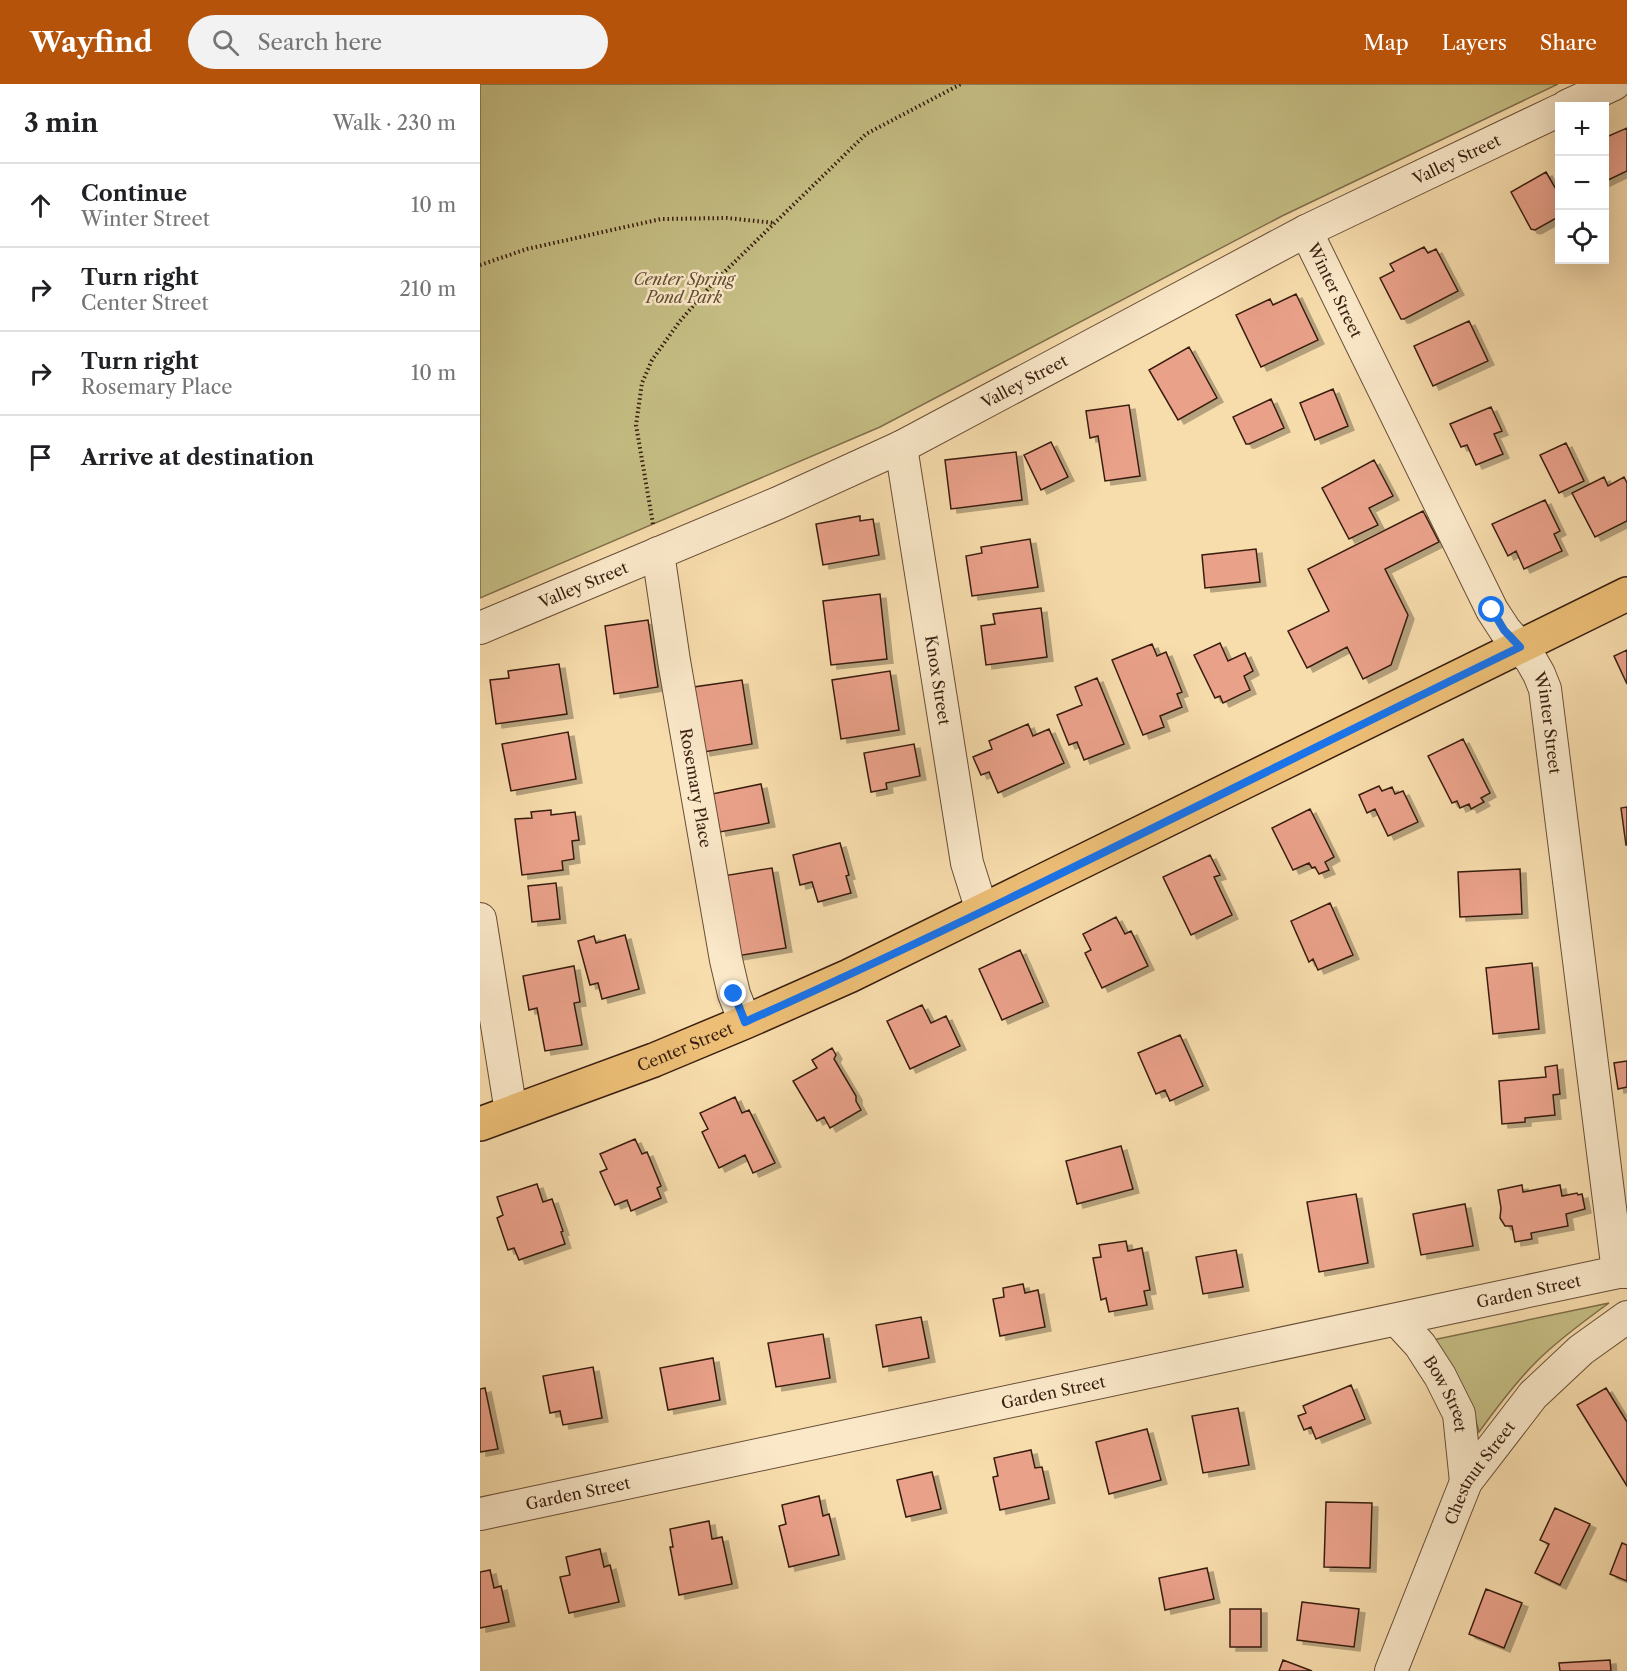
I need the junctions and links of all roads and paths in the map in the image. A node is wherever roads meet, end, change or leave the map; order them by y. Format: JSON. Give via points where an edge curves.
{"nodes":[{"id":1,"x":961,"y":84,"type":"edge"},
{"id":2,"x":1614,"y":84,"type":"edge"},
{"id":3,"x":1576,"y":102,"type":"edge"},
{"id":4,"x":1555,"y":112,"type":"edge"},
{"id":5,"x":774,"y":223,"type":"junction"},
{"id":6,"x":1306,"y":231,"type":"junction"},
{"id":7,"x":480,"y":265,"type":"edge"},
{"id":8,"x":901,"y":447,"type":"junction"},
{"id":9,"x":658,"y":553,"type":"junction"},
{"id":10,"x":1627,"y":594,"type":"edge"},
{"id":11,"x":480,"y":628,"type":"edge"},
{"id":12,"x":1520,"y":647,"type":"junction"},
{"id":13,"x":982,"y":911,"type":"junction"},
{"id":14,"x":480,"y":919,"type":"edge"},
{"id":15,"x":745,"y":1022,"type":"junction"},
{"id":16,"x":511,"y":1113,"type":"junction"},
{"id":17,"x":480,"y":1124,"type":"edge"},
{"id":18,"x":1622,"y":1272,"type":"edge"},
{"id":19,"x":1627,"y":1317,"type":"edge"},
{"id":20,"x":1397,"y":1320,"type":"junction"},
{"id":21,"x":1466,"y":1482,"type":"junction"},
{"id":22,"x":480,"y":1514,"type":"edge"},
{"id":23,"x":1391,"y":1671,"type":"edge"}],
"edges":[{"from":1,"to":5,"type":"path","via":[[866,134]]},
{"from":2,"to":3,"type":"street"},
{"from":4,"to":6,"type":"street","name":"Valley Street"},
{"from":5,"to":7,"type":"path","via":[[728,218],[661,219],[527,249]]},
{"from":5,"to":9,"type":"path","via":[[680,321],[652,360],[642,383],[636,425]]},
{"from":6,"to":8,"type":"street","name":"Valley Street"},
{"from":6,"to":12,"type":"street","name":"Winter Street","via":[[1492,610]]},
{"from":8,"to":9,"type":"street","name":"Valley Street"},
{"from":8,"to":13,"type":"street","name":"Knox Street","via":[[967,863]]},
{"from":9,"to":11,"type":"street","name":"Valley Street"},
{"from":9,"to":15,"type":"street","name":"Rosemary Place","via":[[730,981]]},
{"from":10,"to":12,"type":"main road","name":"Center Street"},
{"from":12,"to":13,"type":"main road","name":"Center Street"},
{"from":12,"to":18,"type":"street","name":"Winter Street","via":[[1545,689]]},
{"from":13,"to":15,"type":"main road","name":"Center Street"},
{"from":14,"to":16,"type":"street"},
{"from":15,"to":16,"type":"main road","name":"Center Street"},
{"from":16,"to":17,"type":"main road","name":"Center Street"},
{"from":18,"to":20,"type":"street","name":"Garden Street"},
{"from":19,"to":21,"type":"street","name":"Chestnut Street","via":[[1581,1350],[1533,1395]]},
{"from":20,"to":21,"type":"street","name":"Bow Street","via":[[1420,1344],[1458,1414]]},
{"from":20,"to":22,"type":"street","name":"Garden Street"},
{"from":21,"to":23,"type":"street","name":"Chestnut Street"}]}
